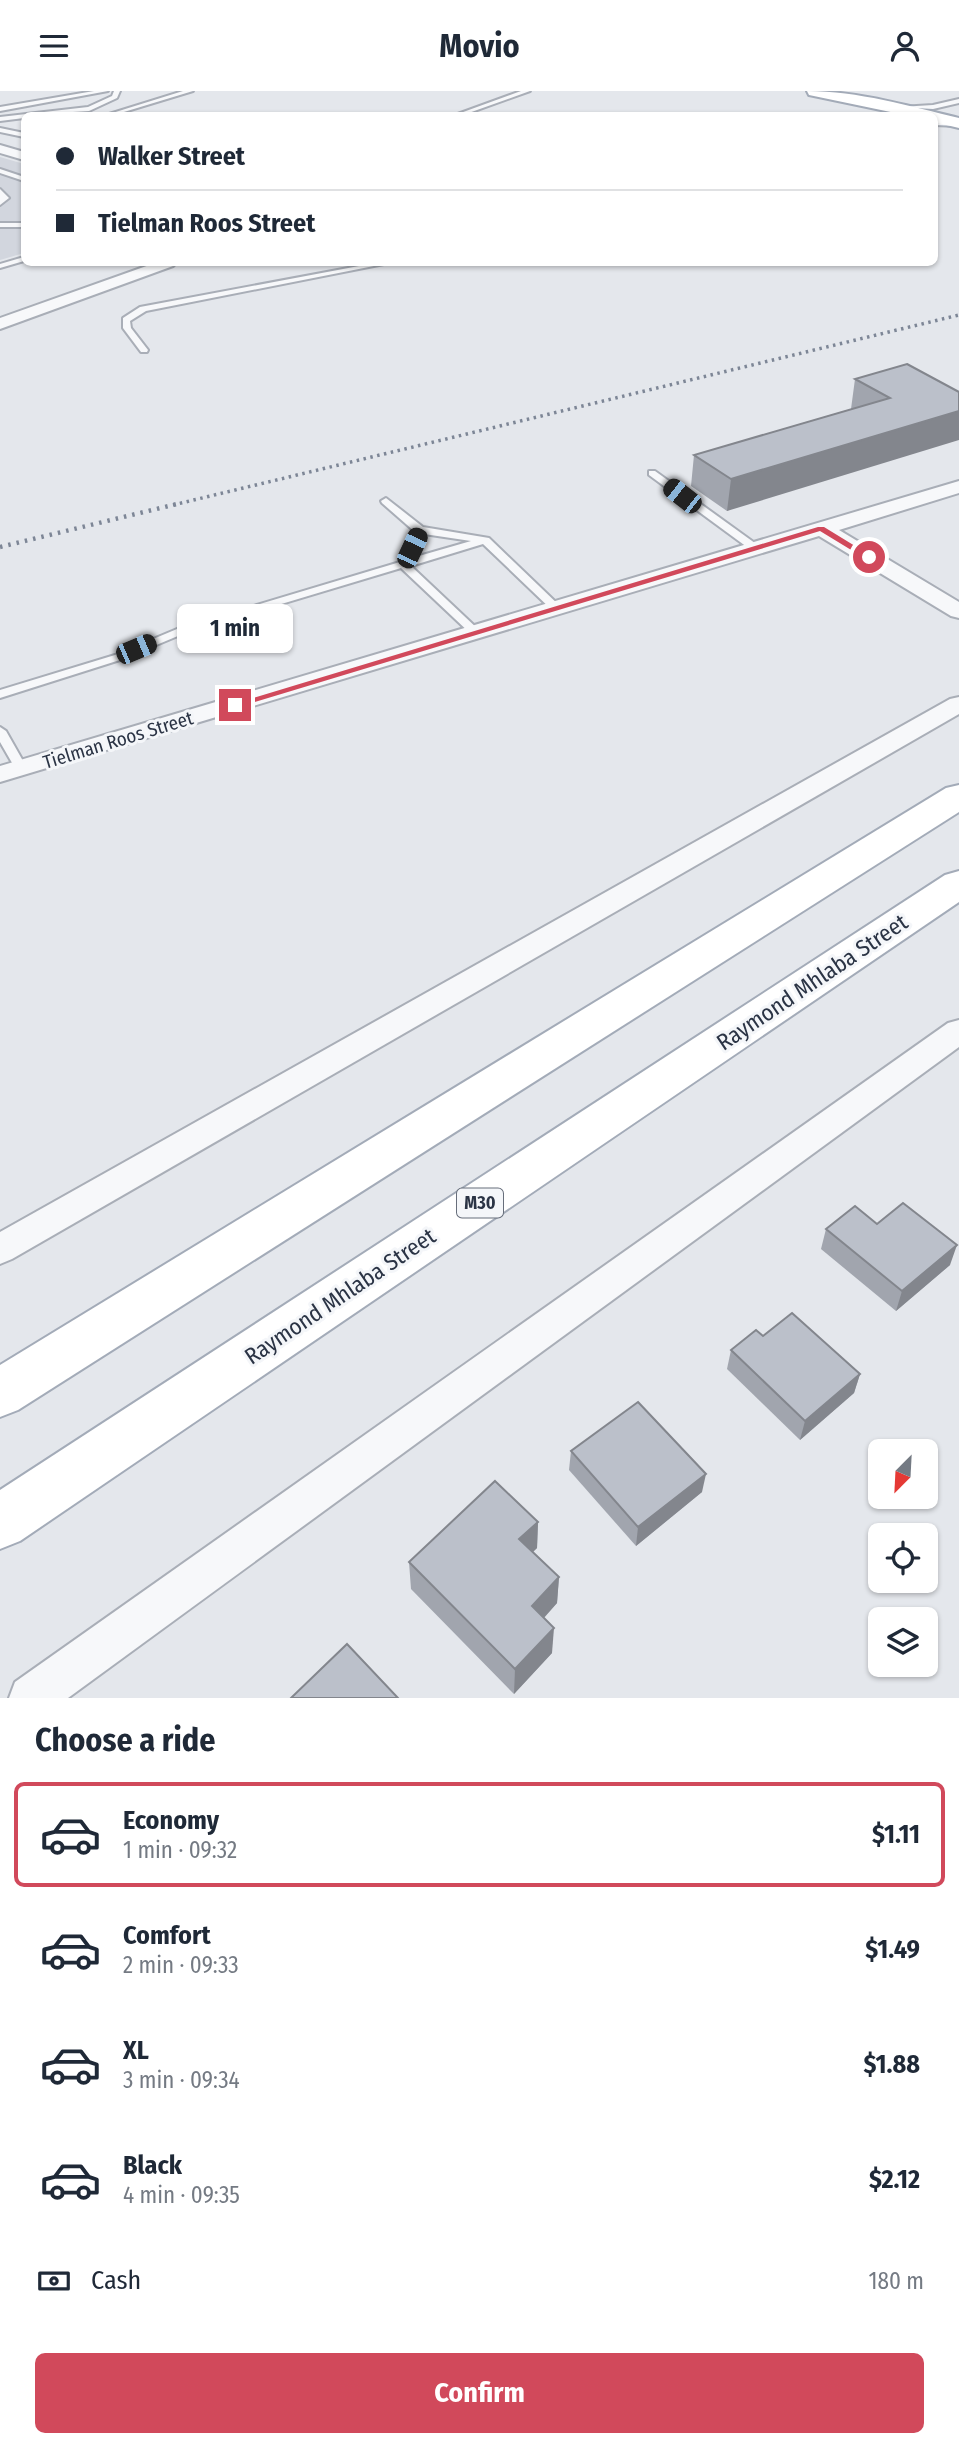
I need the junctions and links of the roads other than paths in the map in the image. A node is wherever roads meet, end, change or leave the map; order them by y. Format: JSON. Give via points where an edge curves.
{"nodes":[{"id":1,"x":106,"y":91,"type":"edge"},
{"id":2,"x":117,"y":91,"type":"edge"},
{"id":3,"x":190,"y":91,"type":"edge"},
{"id":4,"x":527,"y":91,"type":"edge"},
{"id":5,"x":815,"y":91,"type":"edge"},
{"id":6,"x":958,"y":102,"type":"edge"},
{"id":7,"x":884,"y":106,"type":"junction"},
{"id":8,"x":0,"y":109,"type":"edge"},
{"id":9,"x":62,"y":112,"type":"edge"},
{"id":10,"x":119,"y":112,"type":"edge"},
{"id":11,"x":467,"y":112,"type":"edge"},
{"id":12,"x":896,"y":112,"type":"edge"},
{"id":13,"x":913,"y":112,"type":"edge"},
{"id":14,"x":21,"y":117,"type":"edge"},
{"id":15,"x":938,"y":118,"type":"edge"},
{"id":16,"x":0,"y":119,"type":"edge"},
{"id":17,"x":959,"y":122,"type":"edge"},
{"id":18,"x":938,"y":123,"type":"edge"},
{"id":19,"x":0,"y":130,"type":"edge"},
{"id":20,"x":21,"y":134,"type":"edge"},
{"id":21,"x":0,"y":149,"type":"edge"},
{"id":22,"x":21,"y":155,"type":"edge"},
{"id":23,"x":0,"y":171,"type":"edge"},
{"id":24,"x":21,"y":178,"type":"edge"},
{"id":25,"x":0,"y":191,"type":"edge"},
{"id":26,"x":0,"y":203,"type":"edge"},
{"id":27,"x":0,"y":225,"type":"edge"},
{"id":28,"x":21,"y":225,"type":"edge"},
{"id":29,"x":21,"y":261,"type":"edge"},
{"id":30,"x":0,"y":266,"type":"edge"},
{"id":31,"x":160,"y":266,"type":"edge"},
{"id":32,"x":369,"y":266,"type":"edge"},
{"id":33,"x":0,"y":324,"type":"edge"},
{"id":34,"x":144,"y":350,"type":"dead end"},
{"id":35,"x":652,"y":473,"type":"dead end"},
{"id":36,"x":959,"y":487,"type":"edge"},
{"id":37,"x":386,"y":501,"type":"dead end"},
{"id":38,"x":821,"y":528,"type":"junction"},
{"id":39,"x":420,"y":530,"type":"junction"},
{"id":40,"x":485,"y":540,"type":"junction"},
{"id":41,"x":755,"y":548,"type":"junction"},
{"id":42,"x":404,"y":565,"type":"junction"},
{"id":43,"x":953,"y":603,"type":"edge"},
{"id":44,"x":557,"y":609,"type":"junction"},
{"id":45,"x":476,"y":633,"type":"junction"},
{"id":46,"x":0,"y":694,"type":"edge"},
{"id":47,"x":959,"y":704,"type":"edge"},
{"id":48,"x":0,"y":731,"type":"edge"},
{"id":49,"x":10,"y":771,"type":"edge"},
{"id":50,"x":959,"y":796,"type":"edge"},
{"id":51,"x":959,"y":884,"type":"edge"},
{"id":52,"x":958,"y":1033,"type":"edge"},
{"id":53,"x":0,"y":1249,"type":"edge"},
{"id":54,"x":0,"y":1393,"type":"edge"},
{"id":55,"x":0,"y":1522,"type":"edge"},
{"id":56,"x":31,"y":1698,"type":"edge"}],
"edges":[{"from":1,"to":8,"type":"lane"},
{"from":2,"to":9,"type":"lane","via":[[115,97],[89,109]]},
{"from":3,"to":10,"type":"lane"},
{"from":4,"to":11,"type":"lane"},
{"from":5,"to":7,"type":"main road"},
{"from":6,"to":7,"type":"lane","via":[[920,109]]},
{"from":6,"to":17,"type":"lane","via":[[948,109]]},
{"from":7,"to":12,"type":"lane"},
{"from":7,"to":13,"type":"main road"},
{"from":14,"to":16,"type":"lane"},
{"from":15,"to":17,"type":"main road"},
{"from":17,"to":18,"type":"lane"},
{"from":19,"to":20,"type":"lane"},
{"from":21,"to":22,"type":"street"},
{"from":23,"to":24,"type":"lane"},
{"from":25,"to":26,"type":"lane","via":[[5,198]]},
{"from":27,"to":28,"type":"lane"},
{"from":29,"to":30,"type":"lane"},
{"from":31,"to":33,"type":"street"},
{"from":32,"to":34,"type":"lane","via":[[142,309],[126,320]]},
{"from":35,"to":41,"type":"lane"},
{"from":36,"to":38,"type":"street","name":"Tielman Roos Street"},
{"from":37,"to":39,"type":"lane"},
{"from":38,"to":41,"type":"street","name":"Tielman Roos Street"},
{"from":38,"to":43,"type":"street"},
{"from":39,"to":40,"type":"lane"},
{"from":39,"to":42,"type":"lane"},
{"from":40,"to":42,"type":"lane"},
{"from":40,"to":44,"type":"lane"},
{"from":41,"to":44,"type":"street","name":"Tielman Roos Street"},
{"from":42,"to":45,"type":"lane"},
{"from":42,"to":46,"type":"lane","via":[[181,631]]},
{"from":44,"to":45,"type":"street","name":"Tielman Roos Street"},
{"from":45,"to":49,"type":"street","name":"Tielman Roos Street"},
{"from":47,"to":53,"type":"street"},
{"from":48,"to":49,"type":"lane"},
{"from":50,"to":54,"type":"main road"},
{"from":51,"to":55,"type":"main road","name":"Raymond Mhlaba Street","number":"M30"},
{"from":52,"to":56,"type":"street"}]}
